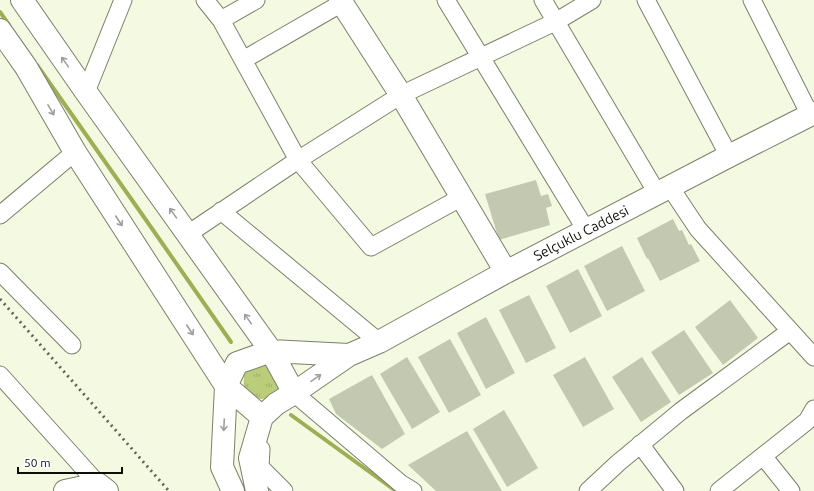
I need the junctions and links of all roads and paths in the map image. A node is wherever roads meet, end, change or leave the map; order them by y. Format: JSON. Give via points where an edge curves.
{"nodes":[{"id":1,"x":22,"y":0,"type":"edge"},
{"id":2,"x":123,"y":0,"type":"edge"},
{"id":3,"x":205,"y":0,"type":"edge"},
{"id":4,"x":256,"y":0,"type":"edge"},
{"id":5,"x":446,"y":0,"type":"edge"},
{"id":6,"x":543,"y":0,"type":"edge"},
{"id":7,"x":592,"y":0,"type":"edge"},
{"id":8,"x":646,"y":0,"type":"edge"},
{"id":9,"x":752,"y":0,"type":"edge"},
{"id":10,"x":341,"y":2,"type":"edge"},
{"id":11,"x":221,"y":20,"type":"junction"},
{"id":12,"x":557,"y":21,"type":"junction"},
{"id":13,"x":0,"y":30,"type":"edge"},
{"id":14,"x":481,"y":57,"type":"junction"},
{"id":15,"x":243,"y":60,"type":"junction"},
{"id":16,"x":86,"y":92,"type":"junction"},
{"id":17,"x":401,"y":94,"type":"junction"},
{"id":18,"x":812,"y":114,"type":"edge"},
{"id":19,"x":75,"y":152,"type":"junction"},
{"id":20,"x":729,"y":156,"type":"junction"},
{"id":21,"x":298,"y":160,"type":"junction"},
{"id":22,"x":664,"y":190,"type":"junction"},
{"id":23,"x":462,"y":197,"type":"junction"},
{"id":24,"x":221,"y":211,"type":"junction"},
{"id":25,"x":0,"y":215,"type":"edge"},
{"id":26,"x":586,"y":230,"type":"junction"},
{"id":27,"x":188,"y":234,"type":"junction"},
{"id":28,"x":0,"y":272,"type":"edge"},
{"id":29,"x":506,"y":272,"type":"junction"},
{"id":30,"x":790,"y":331,"type":"junction"},
{"id":31,"x":379,"y":342,"type":"junction"},
{"id":32,"x":72,"y":345,"type":"dead end"},
{"id":33,"x":271,"y":351,"type":"junction"},
{"id":34,"x":349,"y":355,"type":"junction"},
{"id":35,"x":814,"y":357,"type":"edge"},
{"id":36,"x":0,"y":375,"type":"edge"},
{"id":37,"x":226,"y":386,"type":"junction"},
{"id":38,"x":294,"y":393,"type":"junction"},
{"id":39,"x":814,"y":410,"type":"edge"},
{"id":40,"x":262,"y":417,"type":"junction"},
{"id":41,"x":640,"y":444,"type":"junction"},
{"id":42,"x":763,"y":456,"type":"junction"},
{"id":43,"x":97,"y":489,"type":"edge"},
{"id":44,"x":65,"y":491,"type":"edge"},
{"id":45,"x":233,"y":491,"type":"edge"},
{"id":46,"x":257,"y":491,"type":"edge"},
{"id":47,"x":284,"y":491,"type":"edge"},
{"id":48,"x":413,"y":491,"type":"edge"},
{"id":49,"x":588,"y":491,"type":"edge"},
{"id":50,"x":675,"y":491,"type":"edge"},
{"id":51,"x":719,"y":491,"type":"edge"},
{"id":52,"x":791,"y":491,"type":"edge"}],
"edges":[{"from":16,"to":1,"type":"main road","one_way":true},
{"from":2,"to":16,"type":"street"},
{"from":3,"to":11,"type":"street"},
{"from":4,"to":11,"type":"street"},
{"from":5,"to":14,"type":"street"},
{"from":6,"to":12,"type":"street"},
{"from":7,"to":12,"type":"street"},
{"from":8,"to":20,"type":"street"},
{"from":9,"to":18,"type":"street"},
{"from":10,"to":15,"type":"street"},
{"from":10,"to":17,"type":"main road"},
{"from":11,"to":15,"type":"street"},
{"from":12,"to":14,"type":"street"},
{"from":12,"to":22,"type":"street"},
{"from":13,"to":19,"type":"main road","one_way":true,"via":[[26,67]]},
{"from":14,"to":17,"type":"street"},
{"from":14,"to":26,"type":"street"},
{"from":15,"to":21,"type":"street"},
{"from":27,"to":16,"type":"main road","one_way":true},
{"from":17,"to":21,"type":"street"},
{"from":17,"to":23,"type":"main road"},
{"from":18,"to":20,"type":"main road","name":"Selçuklu Caddesi"},
{"from":19,"to":25,"type":"street"},
{"from":19,"to":37,"type":"main road","one_way":true},
{"from":20,"to":22,"type":"main road","name":"Selçuklu Caddesi"},
{"from":21,"to":23,"type":"street","via":[[371,247]]},
{"from":21,"to":24,"type":"street"},
{"from":22,"to":26,"type":"main road","name":"Selçuklu Caddesi"},
{"from":22,"to":30,"type":"street"},
{"from":23,"to":29,"type":"main road"},
{"from":24,"to":27,"type":"street"},
{"from":24,"to":31,"type":"street"},
{"from":26,"to":29,"type":"main road","name":"Selçuklu Caddesi"},
{"from":33,"to":27,"type":"main road","one_way":true},
{"from":28,"to":32,"type":"street"},
{"from":29,"to":31,"type":"main road","name":"Selçuklu Caddesi"},
{"from":30,"to":35,"type":"street"},
{"from":30,"to":41,"type":"street"},
{"from":31,"to":34,"type":"main road","name":"Selçuklu Caddesi"},
{"from":33,"to":34,"type":"main road","name":"Selçuklu Caddesi"},
{"from":33,"to":37,"type":"main road","via":[[237,363]]},
{"from":33,"to":38,"type":"main road"},
{"from":38,"to":34,"type":"main road","name":"Selçuklu Caddesi","one_way":true},
{"from":36,"to":43,"type":"street"},
{"from":37,"to":40,"type":"main road"},
{"from":37,"to":45,"type":"main road","one_way":true,"via":[[222,467]]},
{"from":38,"to":40,"type":"main road","name":"Selçuklu Caddesi"},
{"from":38,"to":48,"type":"street","via":[[400,483]]},
{"from":39,"to":42,"type":"street","via":[[807,420]]},
{"from":40,"to":46,"type":"main road","via":[[250,458]]},
{"from":40,"to":47,"type":"street","via":[[260,467]]},
{"from":41,"to":49,"type":"street"},
{"from":41,"to":50,"type":"street"},
{"from":42,"to":51,"type":"street"},
{"from":42,"to":52,"type":"street"},
{"from":43,"to":44,"type":"main road"}]}
